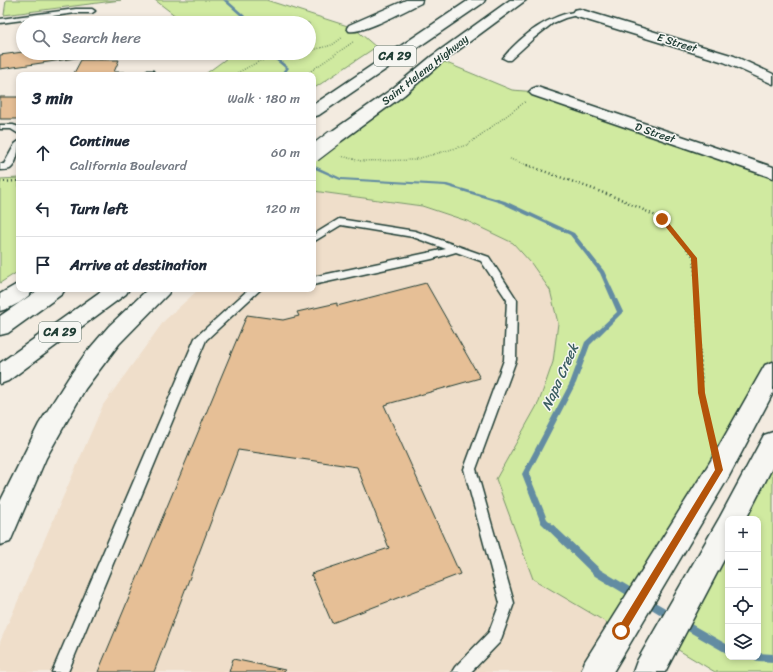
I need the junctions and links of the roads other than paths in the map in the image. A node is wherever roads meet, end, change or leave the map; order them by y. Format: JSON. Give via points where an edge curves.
{"nodes":[{"id":1,"x":416,"y":0,"type":"edge"},
{"id":2,"x":478,"y":0,"type":"edge"},
{"id":3,"x":519,"y":0,"type":"edge"},
{"id":4,"x":530,"y":0,"type":"edge"},
{"id":5,"x":92,"y":11,"type":"dead end"},
{"id":6,"x":579,"y":13,"type":"joint"},
{"id":7,"x":38,"y":16,"type":"edge"},
{"id":8,"x":16,"y":19,"type":"edge"},
{"id":9,"x":0,"y":21,"type":"edge"},
{"id":10,"x":354,"y":28,"type":"road end"},
{"id":11,"x":478,"y":30,"type":"junction"},
{"id":12,"x":507,"y":58,"type":"dead end"},
{"id":13,"x":773,"y":80,"type":"edge"},
{"id":14,"x":537,"y":92,"type":"road end"},
{"id":15,"x":316,"y":110,"type":"edge"},
{"id":16,"x":0,"y":127,"type":"edge"},
{"id":17,"x":16,"y":129,"type":"edge"},
{"id":18,"x":16,"y":150,"type":"edge"},
{"id":19,"x":316,"y":153,"type":"edge"},
{"id":20,"x":0,"y":167,"type":"edge"},
{"id":21,"x":773,"y":173,"type":"edge"},
{"id":22,"x":316,"y":237,"type":"edge"},
{"id":23,"x":456,"y":249,"type":"junction"},
{"id":24,"x":316,"y":280,"type":"edge"},
{"id":25,"x":19,"y":292,"type":"edge"},
{"id":26,"x":51,"y":292,"type":"edge"},
{"id":27,"x":115,"y":292,"type":"edge"},
{"id":28,"x":158,"y":292,"type":"edge"},
{"id":29,"x":253,"y":292,"type":"edge"},
{"id":30,"x":0,"y":304,"type":"edge"},
{"id":31,"x":0,"y":327,"type":"edge"},
{"id":32,"x":62,"y":330,"type":"junction"},
{"id":33,"x":773,"y":372,"type":"edge"},
{"id":34,"x":0,"y":375,"type":"edge"},
{"id":35,"x":0,"y":380,"type":"edge"},
{"id":36,"x":773,"y":442,"type":"edge"},
{"id":37,"x":734,"y":516,"type":"edge"},
{"id":38,"x":725,"y":532,"type":"edge"},
{"id":39,"x":0,"y":533,"type":"edge"},
{"id":40,"x":652,"y":665,"type":"edge"},
{"id":41,"x":60,"y":672,"type":"edge"},
{"id":42,"x":460,"y":672,"type":"edge"},
{"id":43,"x":596,"y":672,"type":"edge"}],
"edges":[{"from":1,"to":10,"type":"street"},
{"from":2,"to":15,"type":"main road","name":"Saint Helena Highway","number":"CA 29"},
{"from":3,"to":11,"type":"main road","name":"Saint Helena Highway","number":"CA 29"},
{"from":4,"to":11,"type":"main road"},
{"from":5,"to":7,"type":"lane"},
{"from":6,"to":12,"type":"lane","via":[[552,21]]},
{"from":6,"to":13,"type":"street","name":"E Street","via":[[729,59]]},
{"from":8,"to":9,"type":"lane"},
{"from":11,"to":19,"type":"main road","name":"Saint Helena Highway","number":"CA 29","bridge":true,"via":[[437,60],[335,146]]},
{"from":14,"to":21,"type":"street","name":"D Street"},
{"from":16,"to":17,"type":"lane"},
{"from":18,"to":20,"type":"lane","via":[[7,167]]},
{"from":22,"to":23,"type":"lane","via":[[339,222],[415,234]]},
{"from":23,"to":24,"type":"lane"},
{"from":23,"to":42,"type":"lane","via":[[485,259],[512,300],[510,360],[470,469],[507,603],[496,637]]},
{"from":25,"to":30,"type":"main road"},
{"from":26,"to":31,"type":"main road","number":"CA 29"},
{"from":27,"to":32,"type":"main road","number":"CA 29"},
{"from":28,"to":39,"type":"main road","via":[[112,338],[63,403],[39,446]]},
{"from":29,"to":41,"type":"lane","via":[[201,338]]},
{"from":32,"to":34,"type":"main road","number":"CA 29"},
{"from":32,"to":35,"type":"main road"},
{"from":33,"to":43,"type":"main road","via":[[719,470]]},
{"from":36,"to":37,"type":"main road"},
{"from":38,"to":40,"type":"main road"}]}
